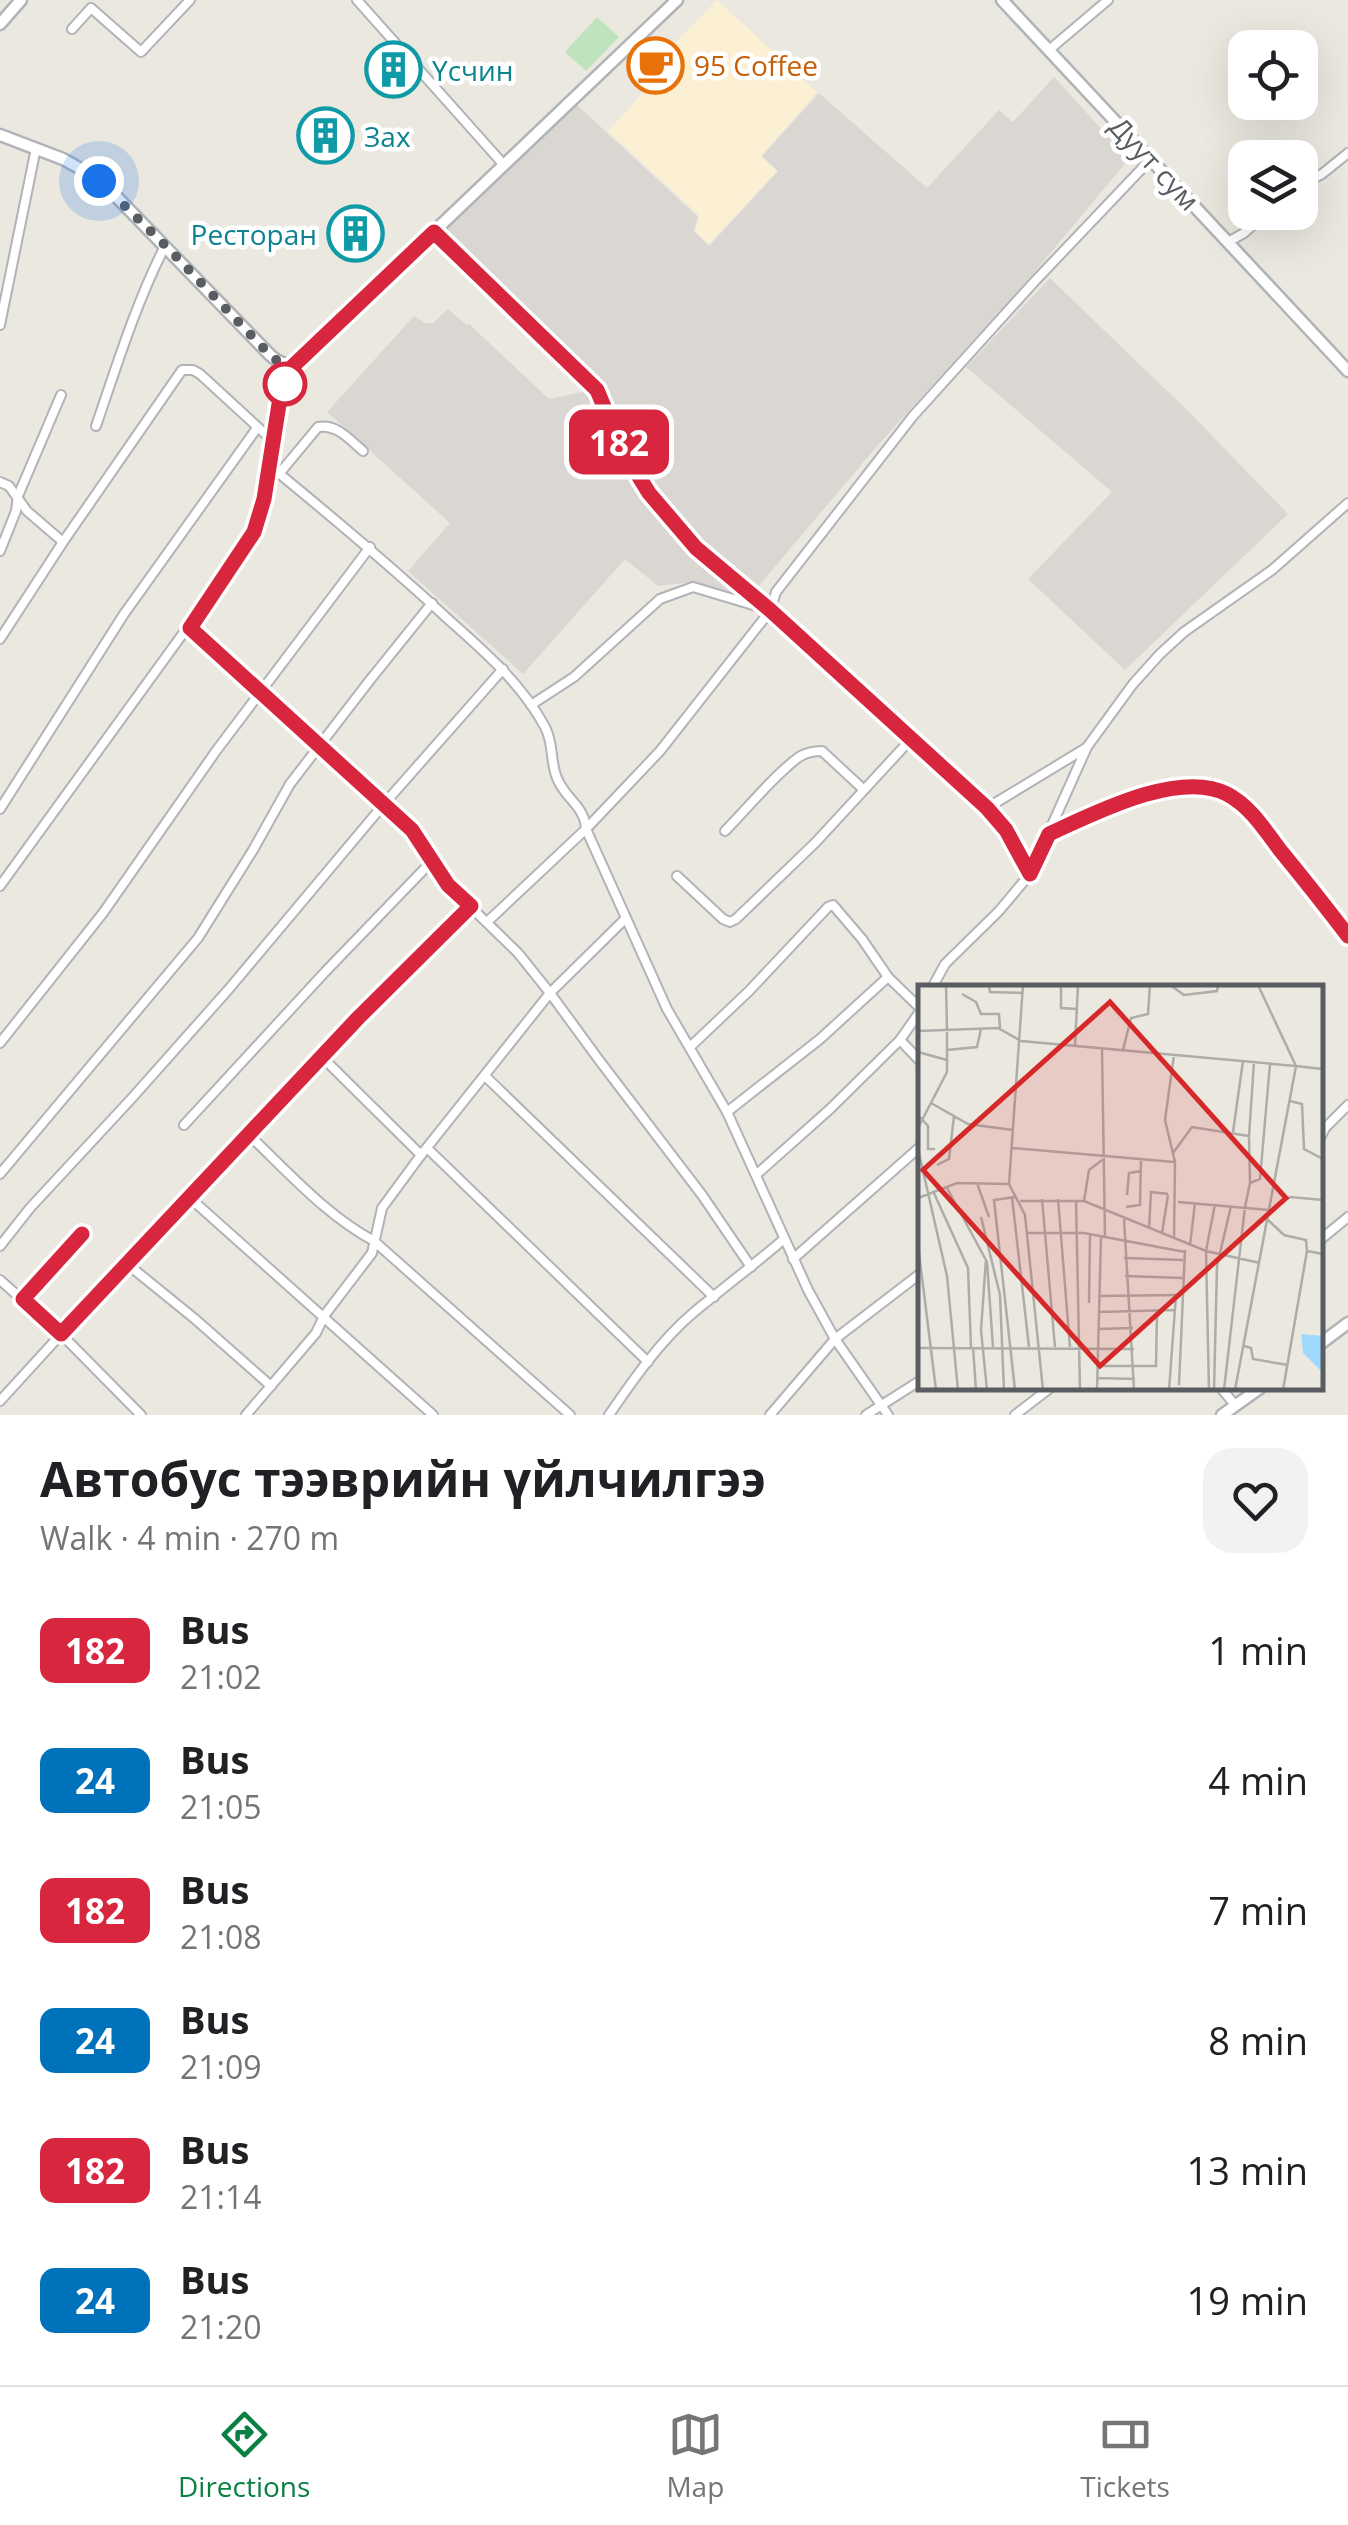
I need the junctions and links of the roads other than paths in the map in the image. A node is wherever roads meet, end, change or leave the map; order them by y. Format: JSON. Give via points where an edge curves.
{"nodes":[{"id":1,"x":21,"y":0,"type":"edge"},
{"id":2,"x":190,"y":0,"type":"edge"},
{"id":3,"x":358,"y":0,"type":"edge"},
{"id":4,"x":678,"y":0,"type":"edge"},
{"id":5,"x":1002,"y":0,"type":"edge"},
{"id":6,"x":1108,"y":0,"type":"edge"},
{"id":7,"x":0,"y":24,"type":"edge"},
{"id":8,"x":72,"y":28,"type":"dead end"},
{"id":9,"x":1049,"y":50,"type":"junction"},
{"id":10,"x":0,"y":136,"type":"edge"},
{"id":11,"x":36,"y":148,"type":"junction"},
{"id":12,"x":1348,"y":153,"type":"edge"},
{"id":13,"x":1151,"y":159,"type":"junction"},
{"id":14,"x":504,"y":165,"type":"junction"},
{"id":15,"x":1318,"y":176,"type":"edge"},
{"id":16,"x":1247,"y":230,"type":"edge"},
{"id":17,"x":434,"y":232,"type":"junction"},
{"id":18,"x":1228,"y":242,"type":"junction"},
{"id":19,"x":166,"y":246,"type":"junction"},
{"id":20,"x":0,"y":325,"type":"edge"},
{"id":21,"x":292,"y":367,"type":"junction"},
{"id":22,"x":1348,"y":371,"type":"edge"},
{"id":23,"x":61,"y":395,"type":"dead end"},
{"id":24,"x":96,"y":426,"type":"dead end"},
{"id":25,"x":257,"y":428,"type":"junction"},
{"id":26,"x":274,"y":442,"type":"junction"},
{"id":27,"x":363,"y":451,"type":"dead end"},
{"id":28,"x":270,"y":466,"type":"junction"},
{"id":29,"x":279,"y":474,"type":"junction"},
{"id":30,"x":0,"y":482,"type":"edge"},
{"id":31,"x":18,"y":496,"type":"junction"},
{"id":32,"x":1348,"y":502,"type":"edge"},
{"id":33,"x":63,"y":542,"type":"junction"},
{"id":34,"x":370,"y":547,"type":"junction"},
{"id":35,"x":0,"y":551,"type":"edge"},
{"id":36,"x":432,"y":603,"type":"junction"},
{"id":37,"x":770,"y":610,"type":"junction"},
{"id":38,"x":190,"y":628,"type":"junction"},
{"id":39,"x":0,"y":639,"type":"edge"},
{"id":40,"x":503,"y":669,"type":"junction"},
{"id":41,"x":259,"y":692,"type":"junction"},
{"id":42,"x":531,"y":704,"type":"junction"},
{"id":43,"x":911,"y":739,"type":"junction"},
{"id":44,"x":1087,"y":747,"type":"junction"},
{"id":45,"x":319,"y":748,"type":"junction"},
{"id":46,"x":863,"y":789,"type":"junction"},
{"id":47,"x":384,"y":804,"type":"junction"},
{"id":48,"x":0,"y":808,"type":"edge"},
{"id":49,"x":987,"y":808,"type":"junction"},
{"id":50,"x":586,"y":829,"type":"junction"},
{"id":51,"x":725,"y":832,"type":"dead end"},
{"id":52,"x":1049,"y":834,"type":"junction"},
{"id":53,"x":433,"y":860,"type":"junction"},
{"id":54,"x":1030,"y":874,"type":"junction"},
{"id":55,"x":677,"y":876,"type":"dead end"},
{"id":56,"x":0,"y":886,"type":"edge"},
{"id":57,"x":471,"y":906,"type":"junction"},
{"id":58,"x":626,"y":918,"type":"junction"},
{"id":59,"x":487,"y":922,"type":"junction"},
{"id":60,"x":1348,"y":936,"type":"edge"},
{"id":61,"x":888,"y":977,"type":"junction"},
{"id":62,"x":934,"y":985,"type":"edge"},
{"id":63,"x":550,"y":993,"type":"junction"},
{"id":64,"x":918,"y":1008,"type":"edge"},
{"id":65,"x":918,"y":1013,"type":"edge"},
{"id":66,"x":900,"y":1040,"type":"junction"},
{"id":67,"x":0,"y":1043,"type":"edge"},
{"id":68,"x":690,"y":1047,"type":"junction"},
{"id":69,"x":322,"y":1057,"type":"junction"},
{"id":70,"x":918,"y":1060,"type":"edge"},
{"id":71,"x":485,"y":1076,"type":"junction"},
{"id":72,"x":1348,"y":1105,"type":"edge"},
{"id":73,"x":726,"y":1112,"type":"junction"},
{"id":74,"x":184,"y":1125,"type":"dead end"},
{"id":75,"x":1323,"y":1130,"type":"edge"},
{"id":76,"x":249,"y":1135,"type":"junction"},
{"id":77,"x":918,"y":1148,"type":"edge"},
{"id":78,"x":424,"y":1151,"type":"junction"},
{"id":79,"x":0,"y":1174,"type":"edge"},
{"id":80,"x":756,"y":1174,"type":"junction"},
{"id":81,"x":190,"y":1198,"type":"junction"},
{"id":82,"x":1348,"y":1217,"type":"edge"},
{"id":83,"x":82,"y":1234,"type":"dead end"},
{"id":84,"x":1323,"y":1238,"type":"edge"},
{"id":85,"x":784,"y":1239,"type":"junction"},
{"id":86,"x":374,"y":1241,"type":"junction"},
{"id":87,"x":0,"y":1246,"type":"edge"},
{"id":88,"x":793,"y":1259,"type":"junction"},
{"id":89,"x":126,"y":1263,"type":"junction"},
{"id":90,"x":751,"y":1268,"type":"junction"},
{"id":91,"x":918,"y":1275,"type":"edge"},
{"id":92,"x":0,"y":1280,"type":"edge"},
{"id":93,"x":714,"y":1297,"type":"junction"},
{"id":94,"x":23,"y":1299,"type":"junction"},
{"id":95,"x":324,"y":1316,"type":"junction"},
{"id":96,"x":1348,"y":1323,"type":"edge"},
{"id":97,"x":61,"y":1334,"type":"junction"},
{"id":98,"x":835,"y":1339,"type":"junction"},
{"id":99,"x":1323,"y":1342,"type":"edge"},
{"id":100,"x":648,"y":1362,"type":"junction"},
{"id":101,"x":918,"y":1382,"type":"edge"},
{"id":102,"x":272,"y":1386,"type":"junction"},
{"id":103,"x":1047,"y":1390,"type":"edge"},
{"id":104,"x":1223,"y":1390,"type":"edge"},
{"id":105,"x":1257,"y":1390,"type":"edge"},
{"id":106,"x":0,"y":1401,"type":"edge"},
{"id":107,"x":1235,"y":1405,"type":"junction"},
{"id":108,"x":559,"y":1406,"type":"junction"},
{"id":109,"x":885,"y":1411,"type":"edge"},
{"id":110,"x":422,"y":1412,"type":"edge"},
{"id":111,"x":141,"y":1415,"type":"edge"},
{"id":112,"x":246,"y":1415,"type":"edge"},
{"id":113,"x":433,"y":1415,"type":"edge"},
{"id":114,"x":548,"y":1415,"type":"edge"},
{"id":115,"x":570,"y":1415,"type":"edge"},
{"id":116,"x":608,"y":1415,"type":"edge"},
{"id":117,"x":770,"y":1415,"type":"edge"},
{"id":118,"x":866,"y":1415,"type":"edge"},
{"id":119,"x":1015,"y":1415,"type":"edge"},
{"id":120,"x":1222,"y":1415,"type":"edge"}],
"edges":[{"from":1,"to":7,"type":"street"},
{"from":2,"to":8,"type":"street","via":[[141,52],[91,8]]},
{"from":3,"to":14,"type":"street"},
{"from":4,"to":14,"type":"street"},
{"from":5,"to":9,"type":"street","name":"Дуут сум"},
{"from":6,"to":9,"type":"street"},
{"from":9,"to":13,"type":"street","name":"Дуут сум"},
{"from":10,"to":11,"type":"street"},
{"from":11,"to":19,"type":"street","via":[[99,181]]},
{"from":11,"to":20,"type":"street"},
{"from":12,"to":15,"type":"street"},
{"from":13,"to":18,"type":"street","name":"Дуут сум"},
{"from":13,"to":37,"type":"street","via":[[914,416],[776,592]]},
{"from":14,"to":17,"type":"street"},
{"from":16,"to":18,"type":"street"},
{"from":17,"to":21,"type":"street"},
{"from":17,"to":37,"type":"street","via":[[597,390],[649,493],[696,548]]},
{"from":18,"to":22,"type":"street","name":"Дуут сум"},
{"from":19,"to":21,"type":"street","via":[[270,355]]},
{"from":19,"to":24,"type":"street"},
{"from":21,"to":26,"type":"street"},
{"from":23,"to":31,"type":"street"},
{"from":25,"to":26,"type":"street"},
{"from":25,"to":33,"type":"street","via":[[200,374],[182,370]]},
{"from":25,"to":48,"type":"street","via":[[124,614]]},
{"from":26,"to":28,"type":"street"},
{"from":27,"to":29,"type":"street","via":[[342,432],[318,428]]},
{"from":28,"to":29,"type":"street"},
{"from":28,"to":38,"type":"street","via":[[250,541]]},
{"from":29,"to":34,"type":"street"},
{"from":30,"to":31,"type":"street"},
{"from":31,"to":33,"type":"street"},
{"from":31,"to":35,"type":"street"},
{"from":32,"to":44,"type":"street","via":[[1272,570],[1160,654]]},
{"from":33,"to":39,"type":"street"},
{"from":34,"to":36,"type":"street"},
{"from":34,"to":41,"type":"street"},
{"from":36,"to":40,"type":"street"},
{"from":36,"to":45,"type":"street"},
{"from":37,"to":42,"type":"street","via":[[693,587],[660,599],[574,677]]},
{"from":37,"to":43,"type":"street"},
{"from":37,"to":50,"type":"street","via":[[660,751]]},
{"from":38,"to":41,"type":"street"},
{"from":38,"to":56,"type":"street"},
{"from":40,"to":42,"type":"street"},
{"from":40,"to":47,"type":"street"},
{"from":41,"to":45,"type":"street"},
{"from":41,"to":67,"type":"street","via":[[103,913]]},
{"from":42,"to":50,"type":"street","via":[[552,742],[554,774],[583,810]]},
{"from":43,"to":46,"type":"street"},
{"from":43,"to":49,"type":"street"},
{"from":44,"to":49,"type":"street"},
{"from":44,"to":52,"type":"street"},
{"from":45,"to":47,"type":"street"},
{"from":45,"to":79,"type":"street","via":[[290,784],[198,938]]},
{"from":46,"to":51,"type":"street","via":[[822,751],[811,752]]},
{"from":46,"to":55,"type":"street","via":[[730,922]]},
{"from":47,"to":53,"type":"street"},
{"from":47,"to":87,"type":"street"},
{"from":49,"to":54,"type":"street"},
{"from":50,"to":58,"type":"street"},
{"from":50,"to":59,"type":"street"},
{"from":52,"to":54,"type":"street"},
{"from":52,"to":60,"type":"street","via":[[1128,798],[1176,789],[1226,793],[1252,814]]},
{"from":53,"to":57,"type":"street"},
{"from":53,"to":74,"type":"street"},
{"from":54,"to":62,"type":"street","via":[[945,964]]},
{"from":57,"to":59,"type":"street"},
{"from":57,"to":69,"type":"street"},
{"from":58,"to":63,"type":"street"},
{"from":58,"to":68,"type":"street","via":[[666,1010]]},
{"from":59,"to":63,"type":"street"},
{"from":61,"to":64,"type":"street"},
{"from":61,"to":68,"type":"street","via":[[828,906]]},
{"from":61,"to":73,"type":"street"},
{"from":63,"to":71,"type":"street"},
{"from":63,"to":90,"type":"street"},
{"from":65,"to":66,"type":"street"},
{"from":66,"to":70,"type":"street"},
{"from":66,"to":80,"type":"street"},
{"from":68,"to":73,"type":"street"},
{"from":69,"to":76,"type":"street"},
{"from":69,"to":78,"type":"street"},
{"from":71,"to":78,"type":"street"},
{"from":71,"to":93,"type":"street"},
{"from":72,"to":75,"type":"street"},
{"from":73,"to":80,"type":"street"},
{"from":76,"to":81,"type":"street"},
{"from":76,"to":86,"type":"street","via":[[331,1213]]},
{"from":77,"to":88,"type":"street"},
{"from":78,"to":86,"type":"street","via":[[382,1208]]},
{"from":78,"to":100,"type":"street"},
{"from":80,"to":85,"type":"street"},
{"from":81,"to":89,"type":"street"},
{"from":81,"to":95,"type":"street"},
{"from":82,"to":84,"type":"street"},
{"from":83,"to":94,"type":"street"},
{"from":85,"to":88,"type":"street"},
{"from":85,"to":90,"type":"street"},
{"from":86,"to":95,"type":"street"},
{"from":86,"to":108,"type":"street"},
{"from":88,"to":98,"type":"street"},
{"from":89,"to":97,"type":"street"},
{"from":89,"to":102,"type":"street"},
{"from":90,"to":93,"type":"street"},
{"from":91,"to":98,"type":"street"},
{"from":92,"to":94,"type":"street"},
{"from":93,"to":100,"type":"street"},
{"from":94,"to":97,"type":"street"},
{"from":95,"to":102,"type":"street"},
{"from":95,"to":110,"type":"street"},
{"from":96,"to":99,"type":"street"},
{"from":97,"to":106,"type":"street"},
{"from":97,"to":111,"type":"street"},
{"from":98,"to":109,"type":"street"},
{"from":98,"to":117,"type":"street"},
{"from":100,"to":116,"type":"street"},
{"from":101,"to":109,"type":"street"},
{"from":102,"to":112,"type":"street"},
{"from":103,"to":119,"type":"street"},
{"from":104,"to":107,"type":"street"},
{"from":105,"to":107,"type":"street"},
{"from":107,"to":120,"type":"street"},
{"from":108,"to":114,"type":"street"},
{"from":108,"to":115,"type":"street"},
{"from":109,"to":118,"type":"street"},
{"from":110,"to":113,"type":"street"}]}
